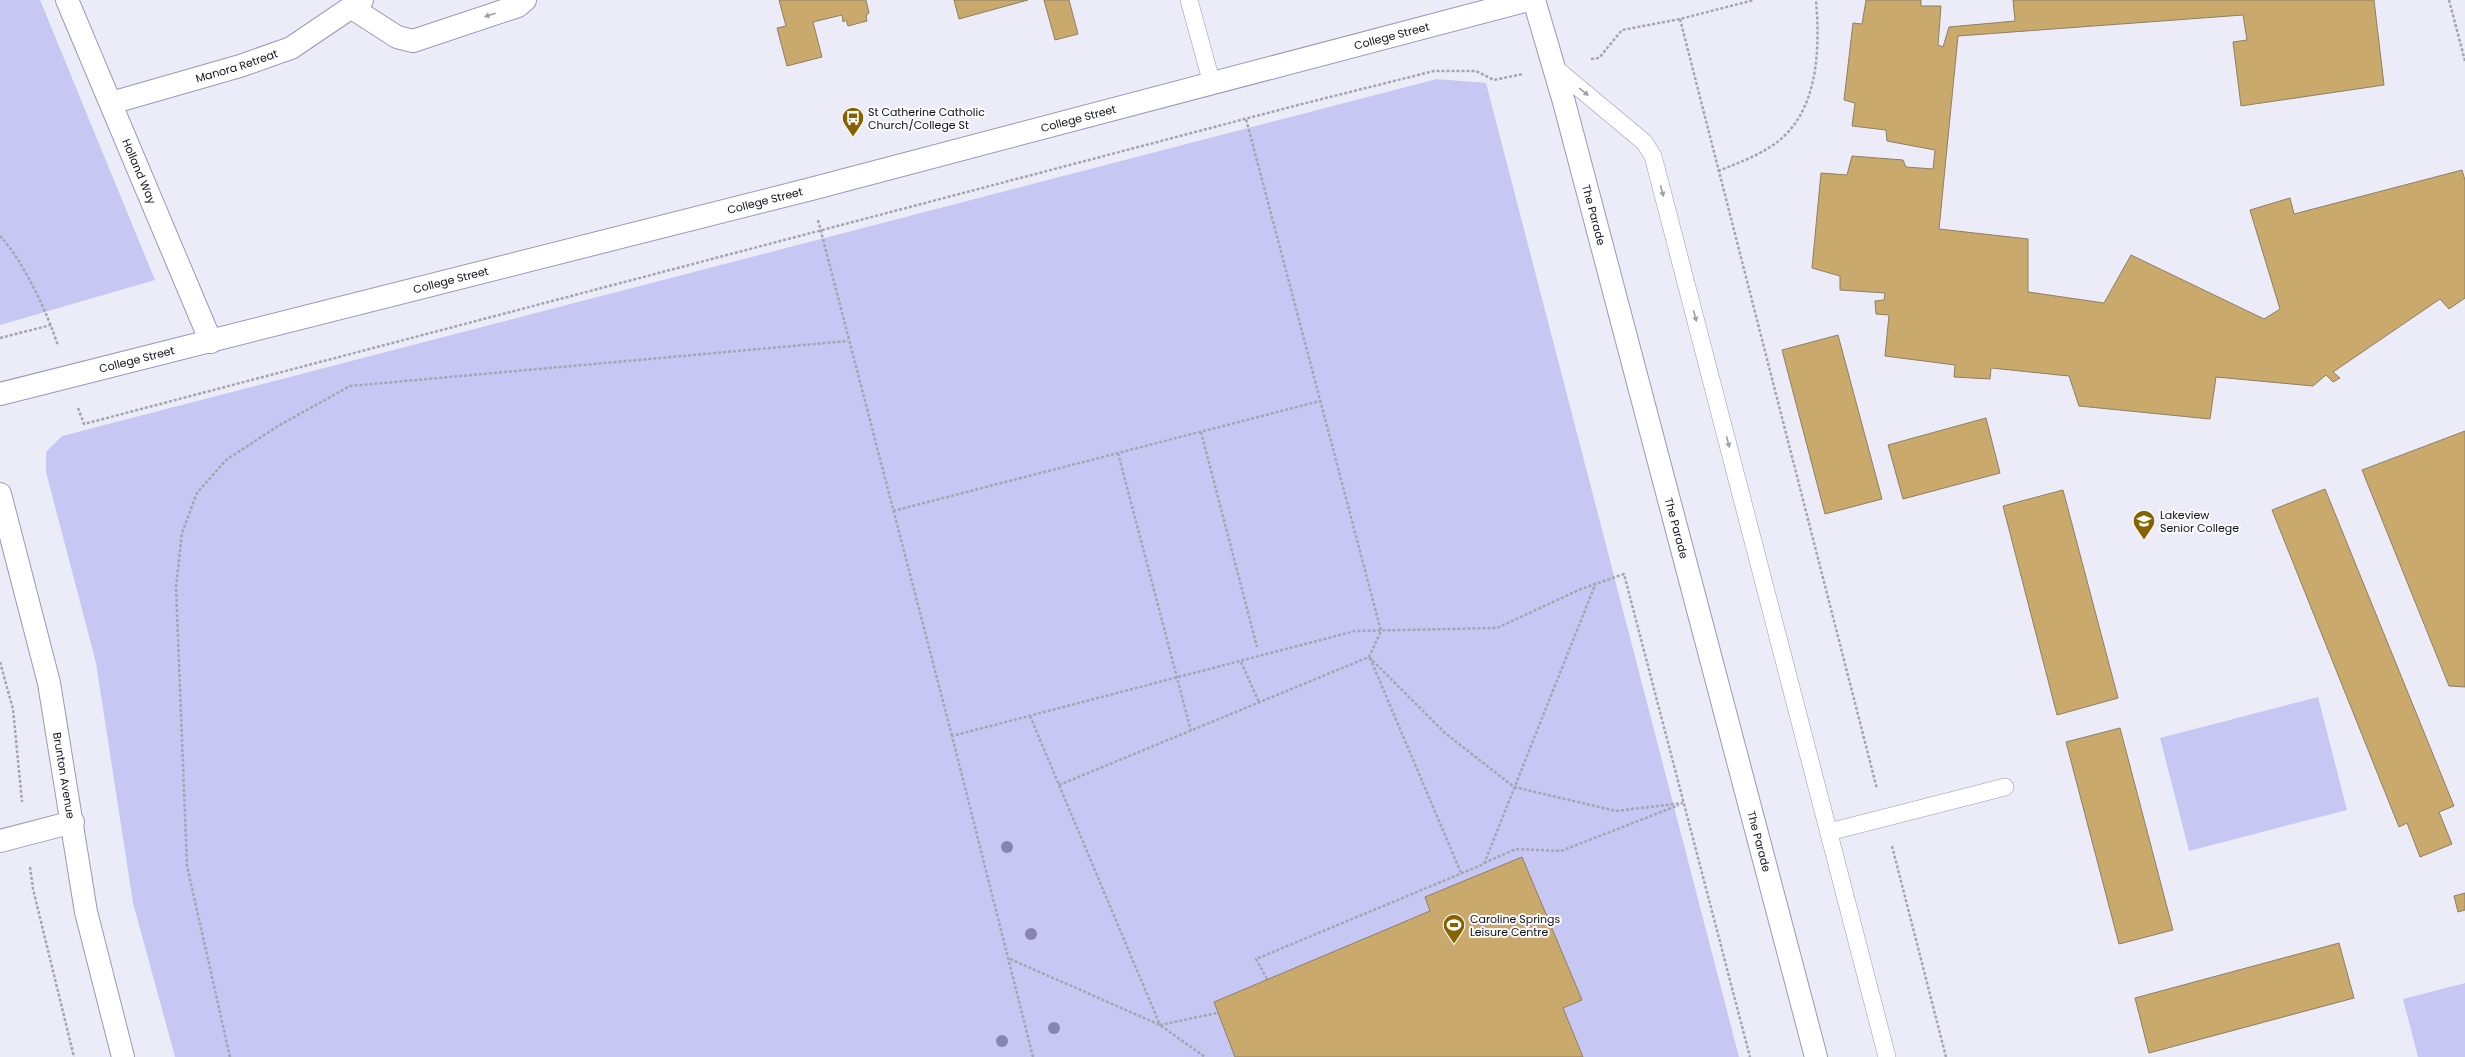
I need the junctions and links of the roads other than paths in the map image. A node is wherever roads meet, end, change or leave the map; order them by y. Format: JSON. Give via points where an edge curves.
{"nodes":[{"id":1,"x":68,"y":0,"type":"edge"},
{"id":2,"x":525,"y":0,"type":"edge"},
{"id":3,"x":1189,"y":0,"type":"edge"},
{"id":4,"x":1528,"y":0,"type":"edge"},
{"id":5,"x":1534,"y":0,"type":"edge"},
{"id":6,"x":357,"y":4,"type":"edge"},
{"id":7,"x":1554,"y":68,"type":"junction"},
{"id":8,"x":1212,"y":84,"type":"junction"},
{"id":9,"x":111,"y":102,"type":"junction"},
{"id":10,"x":211,"y":342,"type":"junction"},
{"id":11,"x":0,"y":394,"type":"edge"},
{"id":12,"x":0,"y":494,"type":"edge"},
{"id":13,"x":2005,"y":787,"type":"dead end"},
{"id":14,"x":73,"y":822,"type":"junction"},
{"id":15,"x":1829,"y":832,"type":"junction"},
{"id":16,"x":0,"y":841,"type":"edge"},
{"id":17,"x":123,"y":1057,"type":"edge"},
{"id":18,"x":1816,"y":1057,"type":"edge"},
{"id":19,"x":1887,"y":1057,"type":"edge"}],
"edges":[{"from":1,"to":9,"type":"street","name":"Holland Way"},
{"from":2,"to":6,"type":"street","name":"Manora Retreat","one_way":true,"via":[[518,6],[413,40],[397,37]]},
{"from":3,"to":8,"type":"lane"},
{"from":4,"to":8,"type":"street","name":"College Street"},
{"from":5,"to":7,"type":"street","name":"The Parade"},
{"from":6,"to":9,"type":"street","name":"Manora Retreat","via":[[291,48],[240,66]]},
{"from":7,"to":15,"type":"lane","one_way":true,"via":[[1644,142],[1653,156]]},
{"from":7,"to":18,"type":"street","name":"The Parade"},
{"from":8,"to":10,"type":"street","name":"College Street"},
{"from":9,"to":10,"type":"street","name":"Holland Way"},
{"from":10,"to":11,"type":"street","name":"College Street"},
{"from":12,"to":14,"type":"street","name":"Brunton Avenue","via":[[49,683]]},
{"from":13,"to":15,"type":"lane"},
{"from":14,"to":16,"type":"street"},
{"from":14,"to":17,"type":"street","name":"Brunton Avenue","via":[[86,912]]},
{"from":15,"to":19,"type":"lane"}]}
